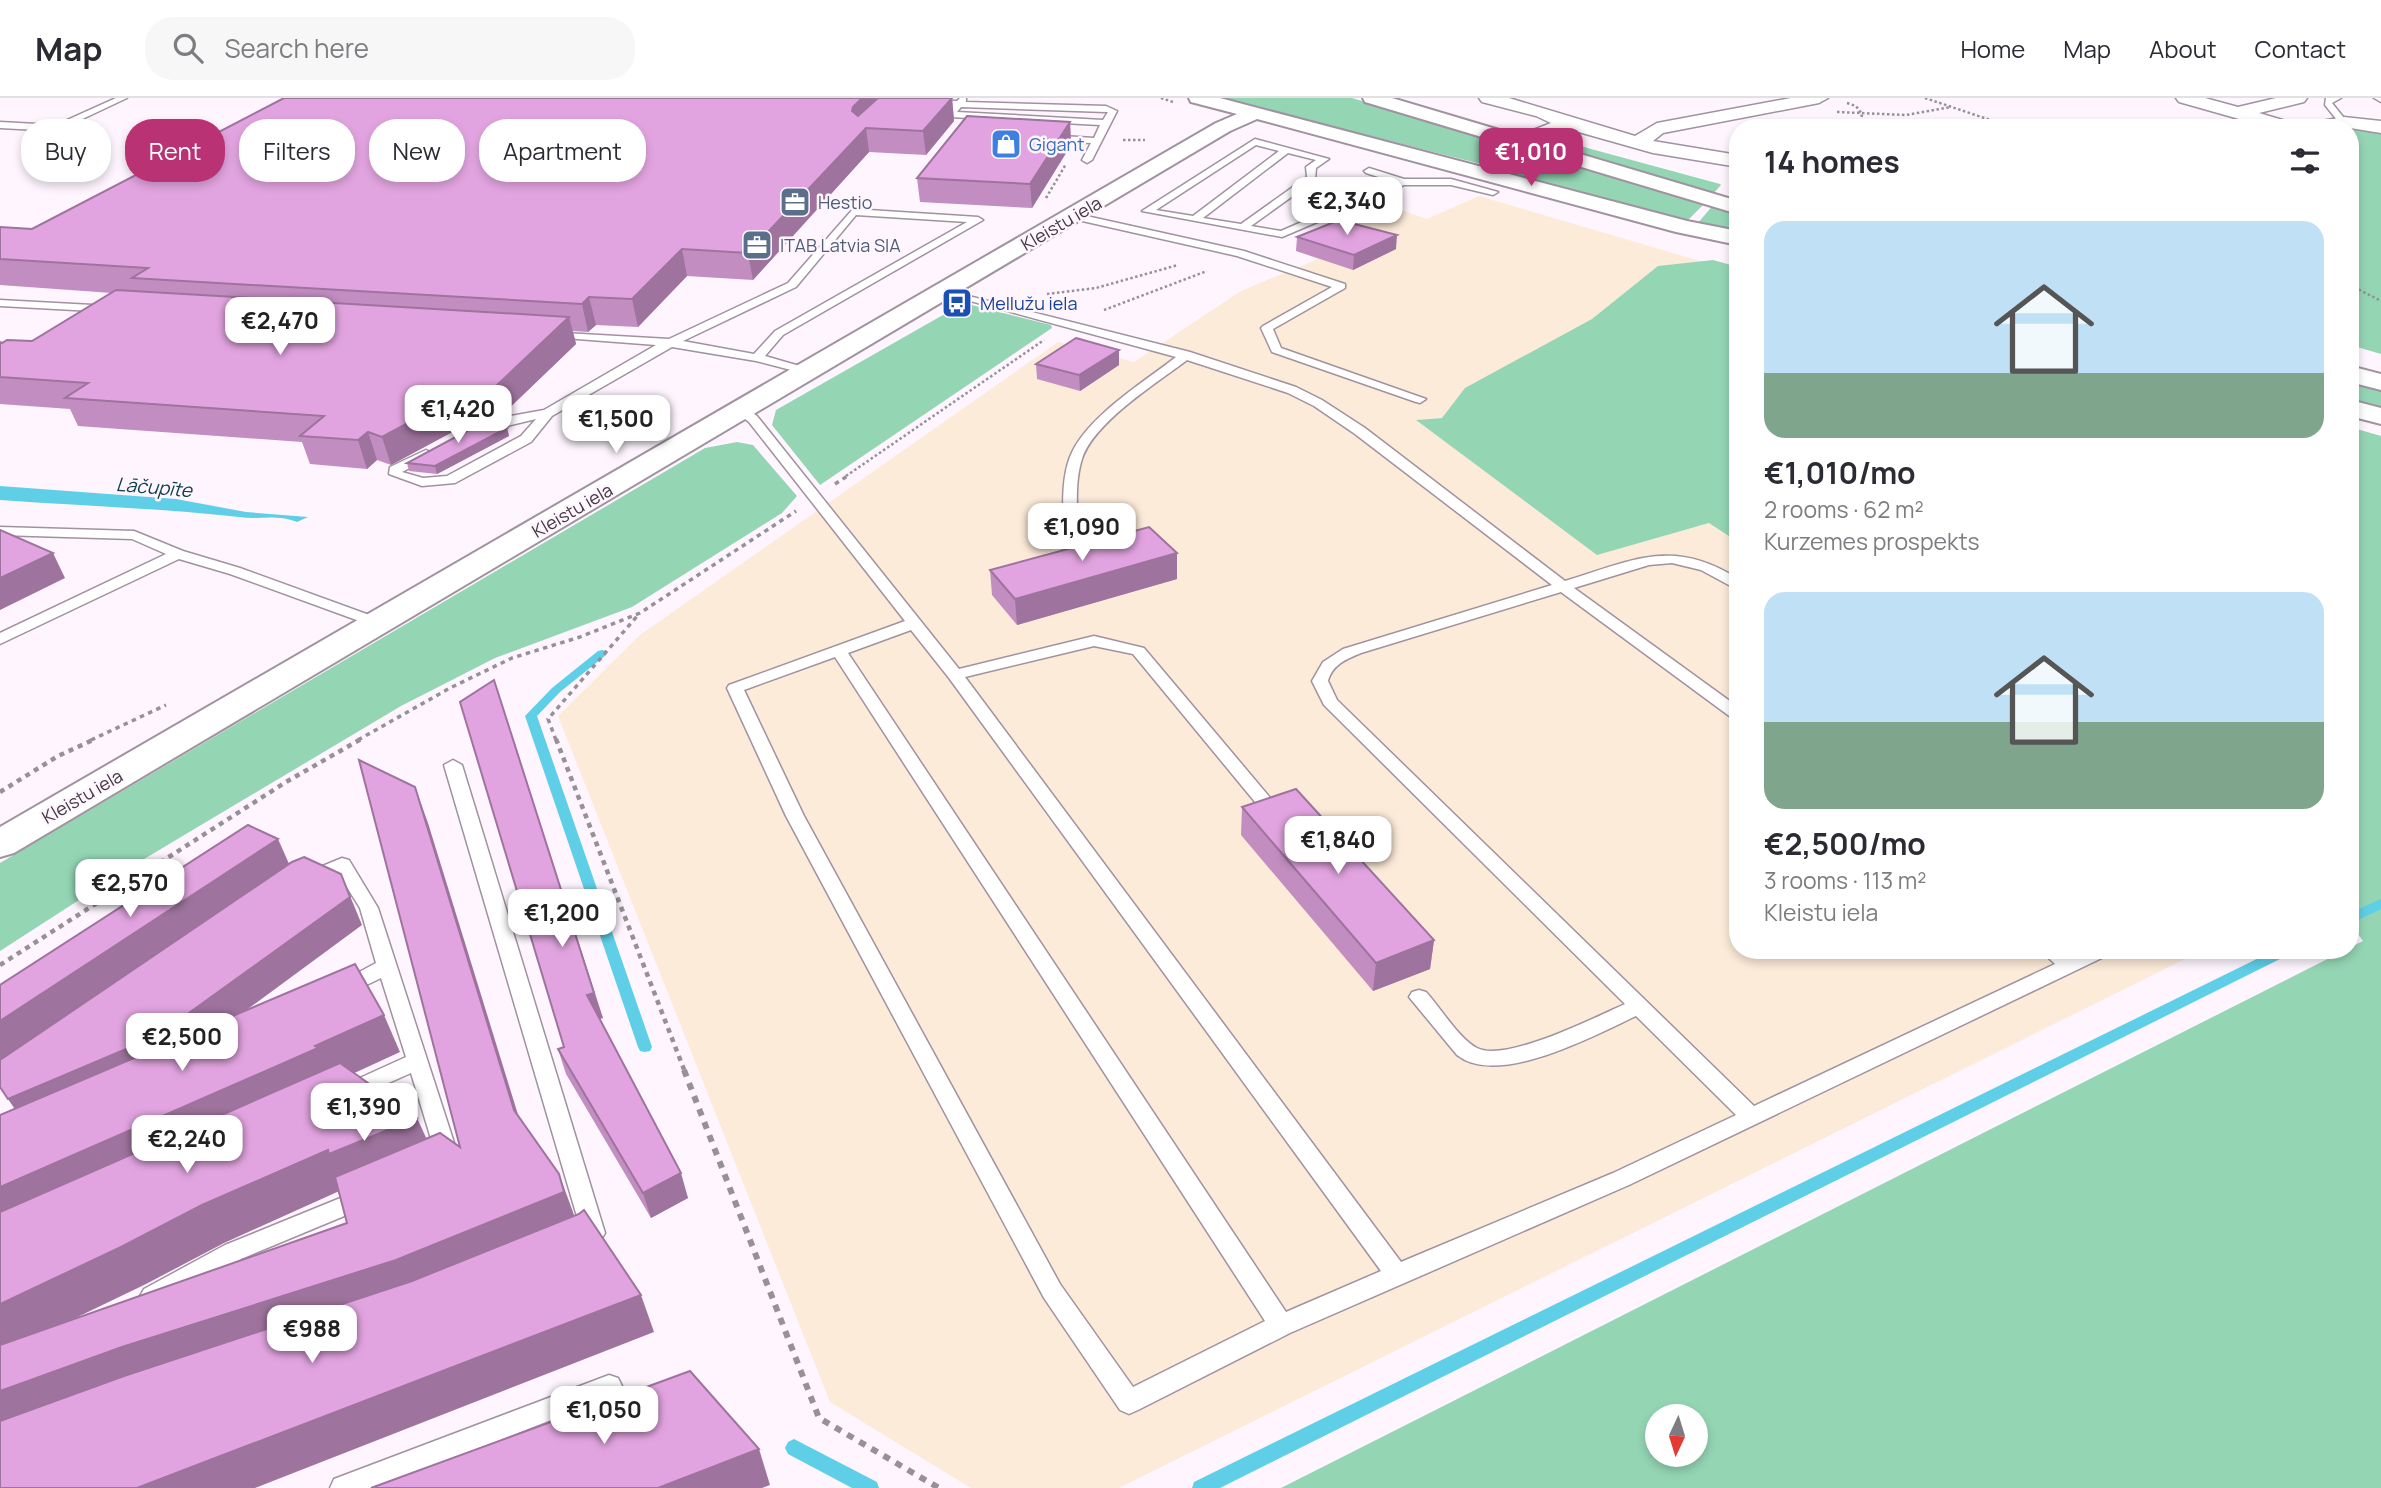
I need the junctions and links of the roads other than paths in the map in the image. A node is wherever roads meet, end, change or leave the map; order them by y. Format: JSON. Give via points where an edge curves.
{"nodes":[{"id":1,"x":123,"y":98,"type":"edge"},
{"id":2,"x":1198,"y":98,"type":"edge"},
{"id":3,"x":1373,"y":98,"type":"edge"},
{"id":4,"x":1488,"y":98,"type":"edge"},
{"id":5,"x":1819,"y":98,"type":"edge"},
{"id":6,"x":2185,"y":98,"type":"edge"},
{"id":7,"x":2298,"y":98,"type":"edge"},
{"id":8,"x":2337,"y":98,"type":"edge"},
{"id":9,"x":964,"y":100,"type":"edge"},
{"id":10,"x":916,"y":103,"type":"edge"},
{"id":11,"x":1542,"y":112,"type":"junction"},
{"id":12,"x":2238,"y":113,"type":"junction"},
{"id":13,"x":1253,"y":114,"type":"junction"},
{"id":14,"x":2260,"y":119,"type":"edge"},
{"id":15,"x":2341,"y":119,"type":"edge"},
{"id":16,"x":1107,"y":123,"type":"junction"},
{"id":17,"x":1567,"y":123,"type":"junction"},
{"id":18,"x":0,"y":125,"type":"edge"},
{"id":19,"x":2359,"y":125,"type":"edge"},
{"id":20,"x":2381,"y":127,"type":"edge"},
{"id":21,"x":1657,"y":129,"type":"junction"},
{"id":22,"x":1043,"y":138,"type":"edge"},
{"id":23,"x":1096,"y":141,"type":"junction"},
{"id":24,"x":1528,"y":143,"type":"junction"},
{"id":25,"x":1638,"y":143,"type":"junction"},
{"id":26,"x":1286,"y":150,"type":"junction"},
{"id":27,"x":1729,"y":159,"type":"edge"},
{"id":28,"x":1087,"y":160,"type":"road end"},
{"id":29,"x":1454,"y":165,"type":"junction"},
{"id":30,"x":1369,"y":172,"type":"dead end"},
{"id":31,"x":1403,"y":182,"type":"junction"},
{"id":32,"x":1493,"y":191,"type":"dead end"},
{"id":33,"x":1729,"y":205,"type":"edge"},
{"id":34,"x":1062,"y":208,"type":"junction"},
{"id":35,"x":1201,"y":220,"type":"junction"},
{"id":36,"x":1244,"y":227,"type":"junction"},
{"id":37,"x":1282,"y":233,"type":"junction"},
{"id":38,"x":1729,"y":236,"type":"edge"},
{"id":39,"x":1179,"y":239,"type":"junction"},
{"id":40,"x":1260,"y":244,"type":"dead end"},
{"id":41,"x":944,"y":291,"type":"junction"},
{"id":42,"x":0,"y":303,"type":"edge"},
{"id":43,"x":125,"y":310,"type":"edge"},
{"id":44,"x":543,"y":334,"type":"edge"},
{"id":45,"x":672,"y":343,"type":"junction"},
{"id":46,"x":1186,"y":355,"type":"junction"},
{"id":47,"x":757,"y":358,"type":"junction"},
{"id":48,"x":806,"y":372,"type":"junction"},
{"id":49,"x":2359,"y":376,"type":"edge"},
{"id":50,"x":2381,"y":382,"type":"edge"},
{"id":51,"x":1420,"y":398,"type":"dead end"},
{"id":52,"x":741,"y":410,"type":"junction"},
{"id":53,"x":2359,"y":410,"type":"edge"},
{"id":54,"x":548,"y":412,"type":"junction"},
{"id":55,"x":2381,"y":416,"type":"edge"},
{"id":56,"x":0,"y":531,"type":"edge"},
{"id":57,"x":1070,"y":550,"type":"edge"},
{"id":58,"x":178,"y":554,"type":"junction"},
{"id":59,"x":1729,"y":581,"type":"edge"},
{"id":60,"x":1564,"y":586,"type":"junction"},
{"id":61,"x":378,"y":623,"type":"junction"},
{"id":62,"x":912,"y":624,"type":"junction"},
{"id":63,"x":0,"y":639,"type":"edge"},
{"id":64,"x":838,"y":650,"type":"junction"},
{"id":65,"x":955,"y":676,"type":"junction"},
{"id":66,"x":1729,"y":708,"type":"edge"},
{"id":67,"x":453,"y":765,"type":"dead end"},
{"id":68,"x":1266,"y":804,"type":"edge"},
{"id":69,"x":0,"y":844,"type":"edge"},
{"id":70,"x":296,"y":884,"type":"edge"},
{"id":71,"x":2062,"y":959,"type":"edge"},
{"id":72,"x":2082,"y":959,"type":"edge"},
{"id":73,"x":388,"y":965,"type":"junction"},
{"id":74,"x":2070,"y":965,"type":"junction"},
{"id":75,"x":329,"y":996,"type":"edge"},
{"id":76,"x":1419,"y":997,"type":"dead end"},
{"id":77,"x":1639,"y":1006,"type":"junction"},
{"id":78,"x":419,"y":1060,"type":"junction"},
{"id":79,"x":330,"y":1101,"type":"edge"},
{"id":80,"x":1752,"y":1117,"type":"junction"},
{"id":81,"x":427,"y":1171,"type":"edge"},
{"id":82,"x":382,"y":1190,"type":"edge"},
{"id":83,"x":571,"y":1247,"type":"edge"},
{"id":84,"x":1396,"y":1275,"type":"junction"},
{"id":85,"x":130,"y":1308,"type":"edge"},
{"id":86,"x":1281,"y":1325,"type":"junction"},
{"id":87,"x":609,"y":1386,"type":"dead end"},
{"id":88,"x":343,"y":1488,"type":"edge"}],
"edges":[{"from":1,"to":18,"type":"lane","via":[[57,128]]},
{"from":2,"to":13,"type":"main road"},
{"from":3,"to":24,"type":"main road"},
{"from":4,"to":11,"type":"street"},
{"from":5,"to":21,"type":"street"},
{"from":6,"to":12,"type":"street"},
{"from":7,"to":12,"type":"street"},
{"from":8,"to":15,"type":"lane","via":[[2328,103]]},
{"from":9,"to":10,"type":"lane"},
{"from":9,"to":16,"type":"lane","via":[[1107,109],[1113,111]]},
{"from":9,"to":16,"type":"lane","via":[[950,114]]},
{"from":11,"to":17,"type":"street"},
{"from":11,"to":21,"type":"street"},
{"from":12,"to":14,"type":"street"},
{"from":13,"to":29,"type":"main road"},
{"from":13,"to":34,"type":"main road","name":"Kleistu iela"},
{"from":16,"to":23,"type":"lane"},
{"from":17,"to":24,"type":"street"},
{"from":17,"to":25,"type":"street"},
{"from":19,"to":20,"type":"street"},
{"from":21,"to":25,"type":"street"},
{"from":22,"to":23,"type":"lane"},
{"from":23,"to":28,"type":"lane"},
{"from":24,"to":29,"type":"main road","via":[[1543,155],[1530,167]]},
{"from":24,"to":33,"type":"main road"},
{"from":25,"to":27,"type":"street"},
{"from":26,"to":35,"type":"lane"},
{"from":26,"to":35,"type":"lane","via":[[1255,142],[1147,211]]},
{"from":26,"to":36,"type":"lane","via":[[1324,159],[1311,167],[1312,178]]},
{"from":29,"to":38,"type":"main road"},
{"from":30,"to":31,"type":"lane"},
{"from":31,"to":32,"type":"lane","via":[[1451,182]]},
{"from":31,"to":37,"type":"lane"},
{"from":34,"to":39,"type":"lane"},
{"from":34,"to":41,"type":"main road","name":"Kleistu iela"},
{"from":35,"to":36,"type":"lane"},
{"from":35,"to":39,"type":"lane"},
{"from":36,"to":37,"type":"lane"},
{"from":37,"to":40,"type":"lane"},
{"from":39,"to":51,"type":"lane","via":[[1341,286],[1267,328],[1276,350]]},
{"from":41,"to":46,"type":"lane"},
{"from":41,"to":48,"type":"main road","name":"Kleistu iela"},
{"from":42,"to":43,"type":"lane"},
{"from":44,"to":45,"type":"lane"},
{"from":45,"to":47,"type":"lane"},
{"from":45,"to":47,"type":"lane","via":[[792,285],[853,212],[978,220],[779,333]]},
{"from":45,"to":54,"type":"lane"},
{"from":46,"to":57,"type":"lane","via":[[1116,410],[1090,435],[1076,457]]},
{"from":46,"to":60,"type":"lane","via":[[1264,379],[1318,403]]},
{"from":47,"to":48,"type":"lane"},
{"from":48,"to":52,"type":"main road","name":"Kleistu iela"},
{"from":49,"to":50,"type":"main road"},
{"from":52,"to":61,"type":"main road","name":"Kleistu iela"},
{"from":52,"to":62,"type":"lane","via":[[761,429]]},
{"from":53,"to":55,"type":"main road"},
{"from":54,"to":54,"type":"lane","via":[[474,428],[396,474],[422,482],[450,480],[526,439]]},
{"from":56,"to":58,"type":"lane","via":[[134,535]]},
{"from":58,"to":61,"type":"lane"},
{"from":58,"to":63,"type":"lane"},
{"from":59,"to":60,"type":"lane","via":[[1698,563],[1670,558]]},
{"from":60,"to":66,"type":"lane"},
{"from":60,"to":77,"type":"lane","via":[[1355,650],[1331,661],[1320,681],[1330,702]]},
{"from":61,"to":69,"type":"main road","name":"Kleistu iela"},
{"from":62,"to":64,"type":"lane"},
{"from":62,"to":65,"type":"lane"},
{"from":64,"to":86,"type":"lane"},
{"from":64,"to":86,"type":"lane","via":[[735,688],[795,816],[1052,1290],[1129,1402]]},
{"from":65,"to":68,"type":"lane","via":[[1094,641],[1138,651]]},
{"from":65,"to":84,"type":"lane"},
{"from":67,"to":83,"type":"lane","via":[[593,1233]]},
{"from":70,"to":73,"type":"lane","via":[[342,864],[369,908]]},
{"from":71,"to":74,"type":"lane"},
{"from":72,"to":74,"type":"lane"},
{"from":73,"to":75,"type":"lane"},
{"from":73,"to":78,"type":"lane"},
{"from":74,"to":80,"type":"lane"},
{"from":76,"to":77,"type":"lane","via":[[1469,1053],[1485,1060],[1536,1049]]},
{"from":77,"to":80,"type":"lane"},
{"from":78,"to":79,"type":"lane"},
{"from":78,"to":81,"type":"lane","via":[[449,1161]]},
{"from":80,"to":84,"type":"lane","via":[[1621,1179]]},
{"from":82,"to":85,"type":"lane","via":[[233,1252]]},
{"from":84,"to":86,"type":"lane"},
{"from":87,"to":88,"type":"lane"}]}
